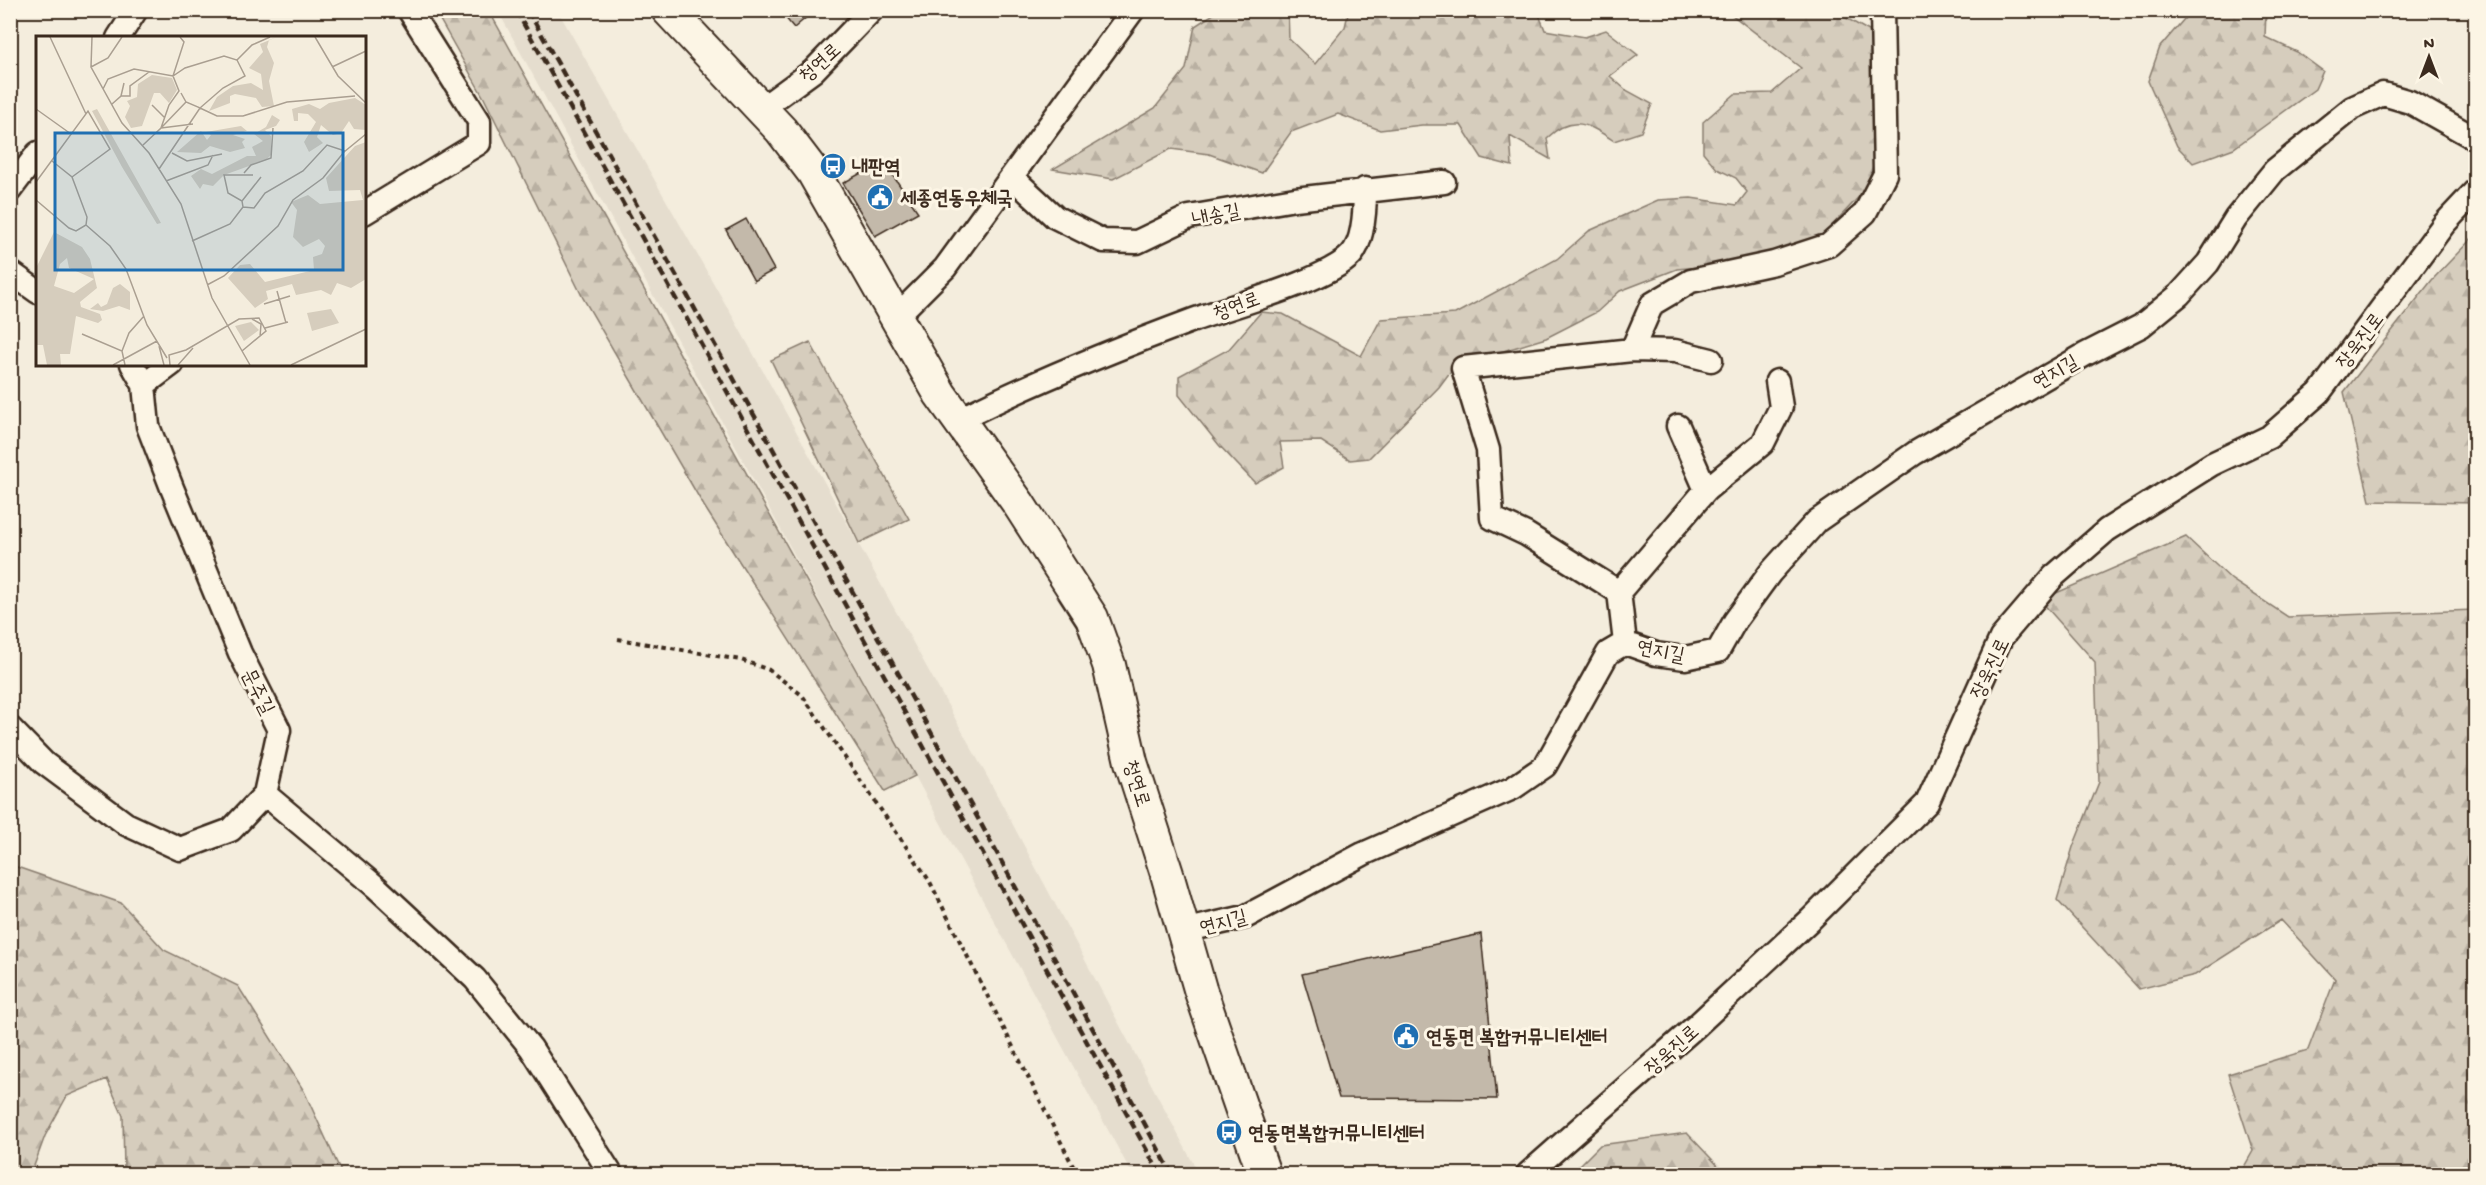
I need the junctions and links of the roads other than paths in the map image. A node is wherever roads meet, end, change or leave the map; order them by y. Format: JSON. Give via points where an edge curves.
{"nodes":[{"id":1,"x":136,"y":10,"type":"edge"},
{"id":2,"x":409,"y":10,"type":"edge"},
{"id":3,"x":668,"y":10,"type":"edge"},
{"id":4,"x":872,"y":10,"type":"edge"},
{"id":5,"x":1132,"y":10,"type":"edge"},
{"id":6,"x":1882,"y":10,"type":"edge"},
{"id":7,"x":119,"y":36,"type":"edge"},
{"id":8,"x":761,"y":109,"type":"junction"},
{"id":9,"x":2475,"y":139,"type":"edge"},
{"id":10,"x":36,"y":156,"type":"edge"},
{"id":11,"x":1013,"y":178,"type":"junction"},
{"id":12,"x":1444,"y":182,"type":"dead end"},
{"id":13,"x":1365,"y":189,"type":"junction"},
{"id":14,"x":10,"y":190,"type":"edge"},
{"id":15,"x":2475,"y":190,"type":"edge"},
{"id":16,"x":366,"y":212,"type":"edge"},
{"id":17,"x":10,"y":272,"type":"edge"},
{"id":18,"x":36,"y":291,"type":"edge"},
{"id":19,"x":897,"y":316,"type":"junction"},
{"id":20,"x":1632,"y":351,"type":"junction"},
{"id":21,"x":1711,"y":360,"type":"dead end"},
{"id":22,"x":133,"y":366,"type":"edge"},
{"id":23,"x":169,"y":366,"type":"edge"},
{"id":24,"x":1777,"y":381,"type":"dead end"},
{"id":25,"x":144,"y":385,"type":"junction"},
{"id":26,"x":958,"y":420,"type":"junction"},
{"id":27,"x":1678,"y":426,"type":"dead end"},
{"id":28,"x":1706,"y":490,"type":"junction"},
{"id":29,"x":1619,"y":592,"type":"junction"},
{"id":30,"x":1625,"y":643,"type":"junction"},
{"id":31,"x":10,"y":728,"type":"edge"},
{"id":32,"x":265,"y":794,"type":"junction"},
{"id":33,"x":1183,"y":931,"type":"junction"},
{"id":34,"x":611,"y":1174,"type":"edge"},
{"id":35,"x":1264,"y":1174,"type":"edge"},
{"id":36,"x":1528,"y":1174,"type":"edge"}],
"edges":[{"from":1,"to":7,"type":"street"},
{"from":2,"to":16,"type":"street","via":[[479,122],[479,143]]},
{"from":3,"to":8,"type":"main road","name":"청연로"},
{"from":4,"to":8,"type":"street","name":"청연로","via":[[813,71]]},
{"from":5,"to":11,"type":"street"},
{"from":6,"to":20,"type":"street","via":[[1885,174],[1865,213],[1828,245],[1691,281],[1652,304]]},
{"from":8,"to":19,"type":"main road","name":"청연로","via":[[813,172]]},
{"from":9,"to":30,"type":"street","name":"연지길","via":[[2410,102],[2383,94],[2352,108],[2275,170],[2236,218],[2208,262],[2179,295],[2141,326],[2076,359],[1915,453],[1817,521],[1770,573],[1718,651],[1685,658],[1656,654]]},
{"from":10,"to":14,"type":"street"},
{"from":11,"to":13,"type":"street","name":"내송길","via":[[1055,217],[1104,241],[1126,242],[1137,242],[1190,217]]},
{"from":11,"to":19,"type":"street","via":[[945,268]]},
{"from":12,"to":13,"type":"street","name":"내송길"},
{"from":13,"to":26,"type":"street","name":"청연로","via":[[1365,218],[1352,254],[1321,274],[1018,389]]},
{"from":15,"to":36,"type":"street","name":"장욱진로","via":[[2444,224],[2319,393],[2269,438],[2212,464],[2108,530],[2054,576],[2001,638],[1927,802],[1712,1012]]},
{"from":17,"to":18,"type":"street"},
{"from":19,"to":26,"type":"main road","name":"청연로"},
{"from":20,"to":21,"type":"street","via":[[1675,351]]},
{"from":20,"to":29,"type":"street","via":[[1463,368],[1488,450],[1492,518],[1526,534]]},
{"from":22,"to":25,"type":"street","name":"문주길"},
{"from":23,"to":25,"type":"street"},
{"from":24,"to":28,"type":"street","via":[[1780,407],[1763,442]]},
{"from":25,"to":32,"type":"street","name":"문주길","via":[[148,426],[164,468],[240,653],[279,730]]},
{"from":26,"to":33,"type":"main road","name":"청연로","via":[[1018,503],[1092,618],[1109,665],[1131,762]]},
{"from":27,"to":28,"type":"street"},
{"from":28,"to":29,"type":"street"},
{"from":29,"to":30,"type":"street","name":"연지길"},
{"from":30,"to":33,"type":"street","name":"연지길","via":[[1608,653],[1545,766],[1513,788],[1363,854],[1245,917]]},
{"from":31,"to":32,"type":"street","via":[[44,763],[126,824],[180,849],[231,830]]},
{"from":32,"to":34,"type":"street","via":[[376,887],[475,979],[531,1048]]},
{"from":33,"to":35,"type":"main road","name":"청연로"}]}
